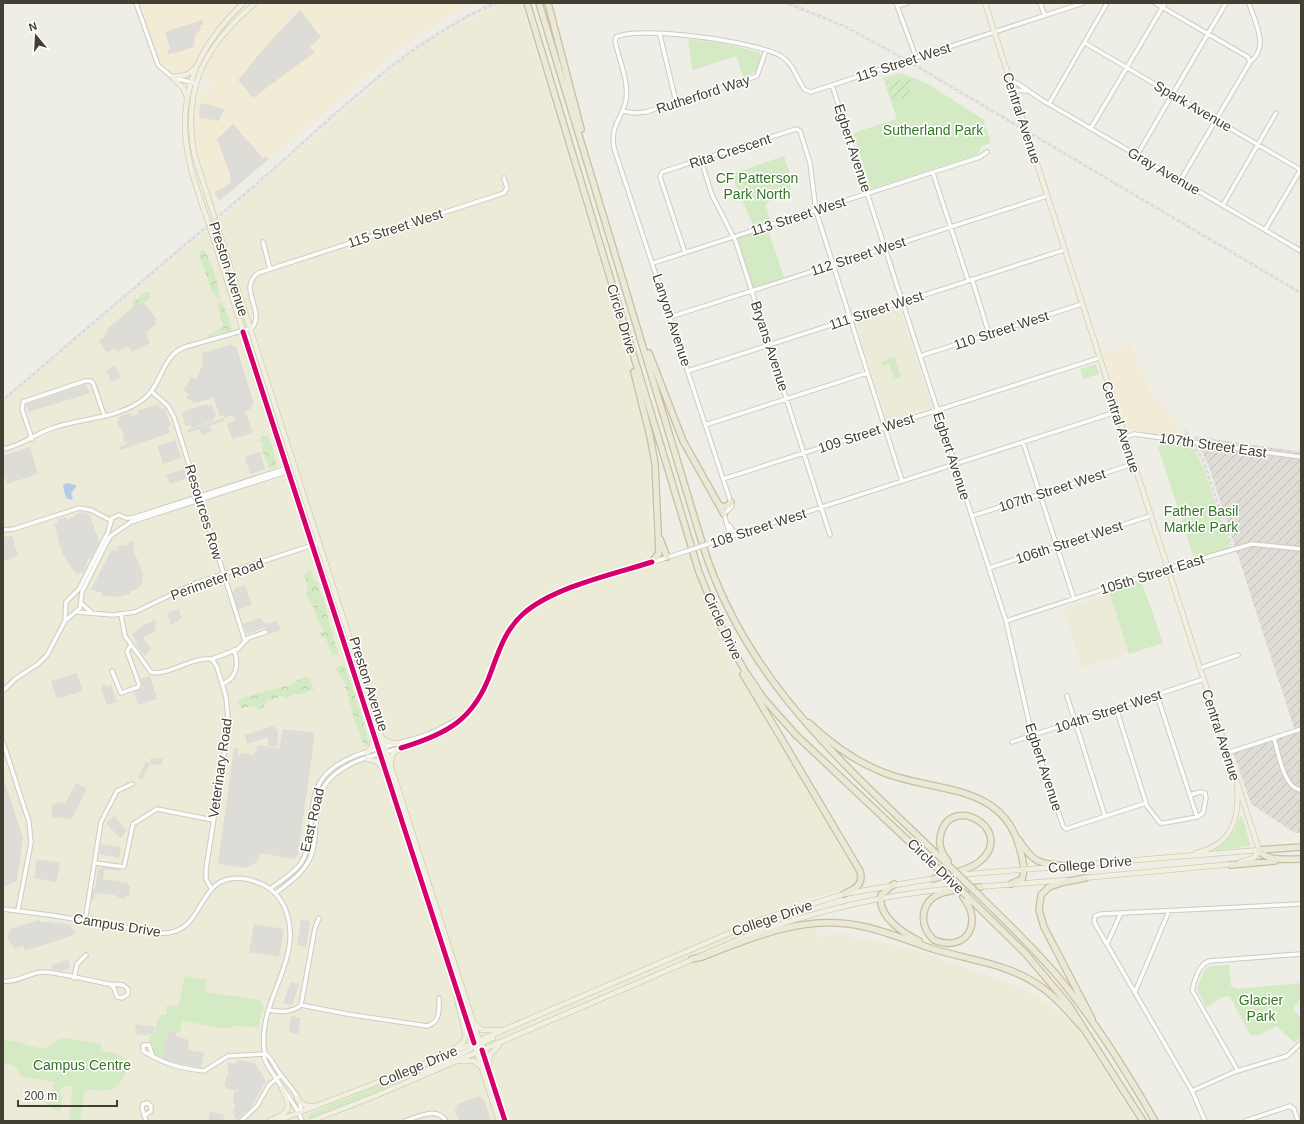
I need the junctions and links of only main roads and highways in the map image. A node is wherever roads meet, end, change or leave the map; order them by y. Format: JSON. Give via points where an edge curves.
{"nodes":[{"id":1,"x":243,"y":3,"type":"edge"},
{"id":2,"x":255,"y":3,"type":"edge"},
{"id":3,"x":526,"y":3,"type":"edge"},
{"id":4,"x":539,"y":3,"type":"edge"},
{"id":5,"x":548,"y":3,"type":"edge"},
{"id":6,"x":985,"y":3,"type":"edge"},
{"id":7,"x":196,"y":68,"type":"junction"},
{"id":8,"x":187,"y":98,"type":"junction"},
{"id":9,"x":597,"y":193,"type":"junction"},
{"id":10,"x":626,"y":331,"type":"junction"},
{"id":11,"x":641,"y":336,"type":"junction"},
{"id":12,"x":288,"y":469,"type":"junction"},
{"id":13,"x":305,"y":503,"type":"junction"},
{"id":14,"x":731,"y":504,"type":"road end"},
{"id":15,"x":720,"y":505,"type":"junction"},
{"id":16,"x":724,"y":514,"type":"road end"},
{"id":17,"x":657,"y":531,"type":"junction"},
{"id":18,"x":667,"y":558,"type":"road end"},
{"id":19,"x":652,"y":562,"type":"road end"},
{"id":20,"x":726,"y":638,"type":"junction"},
{"id":21,"x":768,"y":677,"type":"junction"},
{"id":22,"x":380,"y":735,"type":"junction"},
{"id":23,"x":374,"y":736,"type":"junction"},
{"id":24,"x":390,"y":766,"type":"junction"},
{"id":25,"x":384,"y":769,"type":"junction"},
{"id":26,"x":1236,"y":780,"type":"junction"},
{"id":27,"x":1013,"y":829,"type":"junction"},
{"id":28,"x":1301,"y":847,"type":"edge"},
{"id":29,"x":1259,"y":850,"type":"junction"},
{"id":30,"x":1179,"y":857,"type":"junction"},
{"id":31,"x":1300,"y":859,"type":"edge"},
{"id":32,"x":950,"y":865,"type":"junction"},
{"id":33,"x":1231,"y":865,"type":"junction"},
{"id":34,"x":1066,"y":866,"type":"junction"},
{"id":35,"x":1023,"y":870,"type":"junction"},
{"id":36,"x":1085,"y":878,"type":"junction"},
{"id":37,"x":933,"y":879,"type":"junction"},
{"id":38,"x":894,"y":884,"type":"junction"},
{"id":39,"x":1011,"y":884,"type":"junction"},
{"id":40,"x":980,"y":887,"type":"junction"},
{"id":41,"x":844,"y":894,"type":"junction"},
{"id":42,"x":965,"y":897,"type":"junction"},
{"id":43,"x":880,"y":899,"type":"junction"},
{"id":44,"x":940,"y":950,"type":"junction"},
{"id":45,"x":692,"y":959,"type":"junction"},
{"id":46,"x":452,"y":978,"type":"junction"},
{"id":47,"x":530,"y":1018,"type":"junction"},
{"id":48,"x":473,"y":1022,"type":"junction"},
{"id":49,"x":1084,"y":1028,"type":"junction"},
{"id":50,"x":505,"y":1029,"type":"junction"},
{"id":51,"x":1098,"y":1032,"type":"junction"},
{"id":52,"x":508,"y":1039,"type":"junction"},
{"id":53,"x":474,"y":1044,"type":"junction"},
{"id":54,"x":481,"y":1045,"type":"junction"},
{"id":55,"x":477,"y":1052,"type":"junction"},
{"id":56,"x":448,"y":1053,"type":"junction"},
{"id":57,"x":455,"y":1061,"type":"junction"},
{"id":58,"x":482,"y":1069,"type":"junction"},
{"id":59,"x":489,"y":1071,"type":"junction"},
{"id":60,"x":282,"y":1088,"type":"road end"},
{"id":61,"x":297,"y":1099,"type":"road end"},
{"id":62,"x":362,"y":1102,"type":"junction"},
{"id":63,"x":316,"y":1107,"type":"junction"},
{"id":64,"x":1149,"y":1111,"type":"junction"},
{"id":65,"x":1142,"y":1120,"type":"edge"},
{"id":66,"x":269,"y":1121,"type":"edge"},
{"id":67,"x":277,"y":1121,"type":"edge"},
{"id":68,"x":311,"y":1121,"type":"edge"},
{"id":69,"x":499,"y":1121,"type":"edge"},
{"id":70,"x":506,"y":1121,"type":"edge"},
{"id":71,"x":1155,"y":1121,"type":"edge"},
{"id":72,"x":1158,"y":1121,"type":"edge"}],
"edges":[{"from":1,"to":7,"type":"main road","name":"Preston Avenue","via":[[210,40]]},
{"from":2,"to":13,"type":"main road","name":"Preston Avenue","via":[[227,29],[204,64],[197,84],[190,123],[195,157]]},
{"from":3,"to":10,"type":"highway","name":"Circle Drive"},
{"from":4,"to":9,"type":"highway","name":"Circle Drive"},
{"from":5,"to":9,"type":"highway"},
{"from":6,"to":26,"type":"main road","name":"Central Avenue"},
{"from":7,"to":8,"type":"main road","name":"Preston Avenue"},
{"from":7,"to":8,"type":"main road","via":[[186,75],[172,77],[183,88]]},
{"from":8,"to":12,"type":"main road","name":"Preston Avenue","via":[[185,133],[189,160]]},
{"from":9,"to":11,"type":"highway","name":"Circle Drive"},
{"from":10,"to":17,"type":"highway","via":[[655,464]]},
{"from":10,"to":20,"type":"highway","name":"Circle Drive","via":[[699,572]]},
{"from":11,"to":15,"type":"highway","via":[[683,441]]},
{"from":11,"to":21,"type":"highway","name":"Circle Drive","via":[[711,572],[726,606]]},
{"from":12,"to":13,"type":"main road","via":[[292,471]]},
{"from":12,"to":23,"type":"main road","name":"Preston Avenue"},
{"from":13,"to":22,"type":"main road","name":"Preston Avenue"},
{"from":14,"to":15,"type":"highway","via":[[723,507]]},
{"from":15,"to":16,"type":"highway"},
{"from":17,"to":18,"type":"highway"},
{"from":17,"to":19,"type":"highway","via":[[659,553]]},
{"from":20,"to":41,"type":"highway","via":[[752,691],[860,871],[859,885]]},
{"from":20,"to":42,"type":"highway","name":"Circle Drive","bridge":true,"via":[[757,690],[796,735]]},
{"from":21,"to":27,"type":"highway","via":[[813,727],[845,752],[868,766],[892,776],[986,801],[1002,814]]},
{"from":21,"to":32,"type":"highway","name":"Circle Drive","via":[[816,736]]},
{"from":22,"to":24,"type":"main road","name":"Preston Avenue"},
{"from":22,"to":24,"type":"main road","via":[[388,742],[400,746],[393,754]]},
{"from":23,"to":25,"type":"main road","name":"Preston Avenue"},
{"from":23,"to":25,"type":"main road","via":[[367,756]]},
{"from":24,"to":48,"type":"main road","name":"Preston Avenue"},
{"from":25,"to":46,"type":"main road","name":"Preston Avenue"},
{"from":26,"to":29,"type":"main road","name":"Central Avenue"},
{"from":26,"to":30,"type":"main road","via":[[1238,807],[1233,827],[1218,844]]},
{"from":27,"to":34,"type":"highway","via":[[1033,859],[1044,864]]},
{"from":27,"to":35,"type":"highway"},
{"from":28,"to":29,"type":"highway","name":"College Drive"},
{"from":29,"to":30,"type":"main road","name":"College Drive"},
{"from":29,"to":31,"type":"highway","via":[[1268,858]]},
{"from":29,"to":33,"type":"main road","via":[[1257,856],[1252,859]]},
{"from":30,"to":34,"type":"main road","name":"College Drive"},
{"from":31,"to":33,"type":"highway","name":"College Drive"},
{"from":32,"to":37,"type":"highway","via":[[940,844],[942,830],[953,818],[976,818],[989,831],[987,853],[978,863]]},
{"from":32,"to":51,"type":"highway","name":"Circle Drive","bridge":true,"via":[[1060,980]]},
{"from":33,"to":36,"type":"main road","name":"College Drive"},
{"from":34,"to":35,"type":"main road","name":"College Drive"},
{"from":35,"to":37,"type":"main road","name":"College Drive"},
{"from":35,"to":39,"type":"highway","via":[[1022,879]]},
{"from":36,"to":39,"type":"main road","name":"College Drive"},
{"from":36,"to":51,"type":"highway","via":[[1049,887],[1042,895],[1039,910],[1044,927]]},
{"from":37,"to":38,"type":"main road","name":"College Drive"},
{"from":38,"to":41,"type":"main road","name":"College Drive"},
{"from":38,"to":43,"type":"highway","via":[[882,893]]},
{"from":39,"to":40,"type":"main road","name":"College Drive"},
{"from":40,"to":42,"type":"highway","via":[[942,893],[927,905],[923,916],[924,927],[934,940],[952,943],[968,934],[973,923],[972,912]]},
{"from":40,"to":43,"type":"main road","name":"College Drive"},
{"from":41,"to":47,"type":"main road","name":"College Drive","via":[[743,926]]},
{"from":42,"to":49,"type":"highway","name":"Circle Drive","via":[[1035,964]]},
{"from":43,"to":44,"type":"highway","via":[[886,914],[899,929]]},
{"from":43,"to":45,"type":"main road","name":"College Drive","via":[[800,918],[743,937]]},
{"from":44,"to":45,"type":"highway","via":[[868,927],[819,923],[778,930]]},
{"from":44,"to":49,"type":"highway","via":[[995,963],[1025,976],[1056,998]]},
{"from":45,"to":52,"type":"main road","name":"College Drive"},
{"from":46,"to":53,"type":"main road","name":"Preston Avenue"},
{"from":46,"to":56,"type":"main road","via":[[466,1036],[462,1044]]},
{"from":47,"to":50,"type":"main road","name":"College Drive"},
{"from":47,"to":54,"type":"main road"},
{"from":48,"to":50,"type":"main road","via":[[482,1030]]},
{"from":48,"to":54,"type":"main road","name":"Preston Avenue"},
{"from":49,"to":65,"type":"highway","name":"Circle Drive"},
{"from":50,"to":54,"type":"main road","name":"College Drive"},
{"from":51,"to":64,"type":"highway","name":"Circle Drive"},
{"from":52,"to":54,"type":"main road","name":"College Drive"},
{"from":52,"to":59,"type":"main road","via":[[492,1051]]},
{"from":53,"to":54,"type":"main road"},
{"from":53,"to":55,"type":"main road","name":"Preston Avenue"},
{"from":53,"to":56,"type":"main road","name":"College Drive"},
{"from":53,"to":62,"type":"main road"},
{"from":54,"to":55,"type":"main road","name":"College Drive"},
{"from":54,"to":59,"type":"main road","name":"Preston Avenue"},
{"from":55,"to":57,"type":"main road","name":"College Drive"},
{"from":55,"to":58,"type":"main road","name":"Preston Avenue"},
{"from":56,"to":63,"type":"main road","name":"College Drive"},
{"from":57,"to":58,"type":"main road","via":[[474,1061]]},
{"from":57,"to":62,"type":"main road","name":"College Drive"},
{"from":58,"to":69,"type":"main road","name":"Preston Avenue"},
{"from":59,"to":70,"type":"main road","name":"Preston Avenue"},
{"from":60,"to":66,"type":"main road","via":[[288,1103],[287,1110],[281,1117]]},
{"from":61,"to":63,"type":"main road","via":[[306,1106]]},
{"from":62,"to":68,"type":"main road","name":"College Drive"},
{"from":63,"to":67,"type":"main road","name":"College Drive"},
{"from":64,"to":71,"type":"highway","name":"Circle Drive"},
{"from":64,"to":72,"type":"highway"}]}
